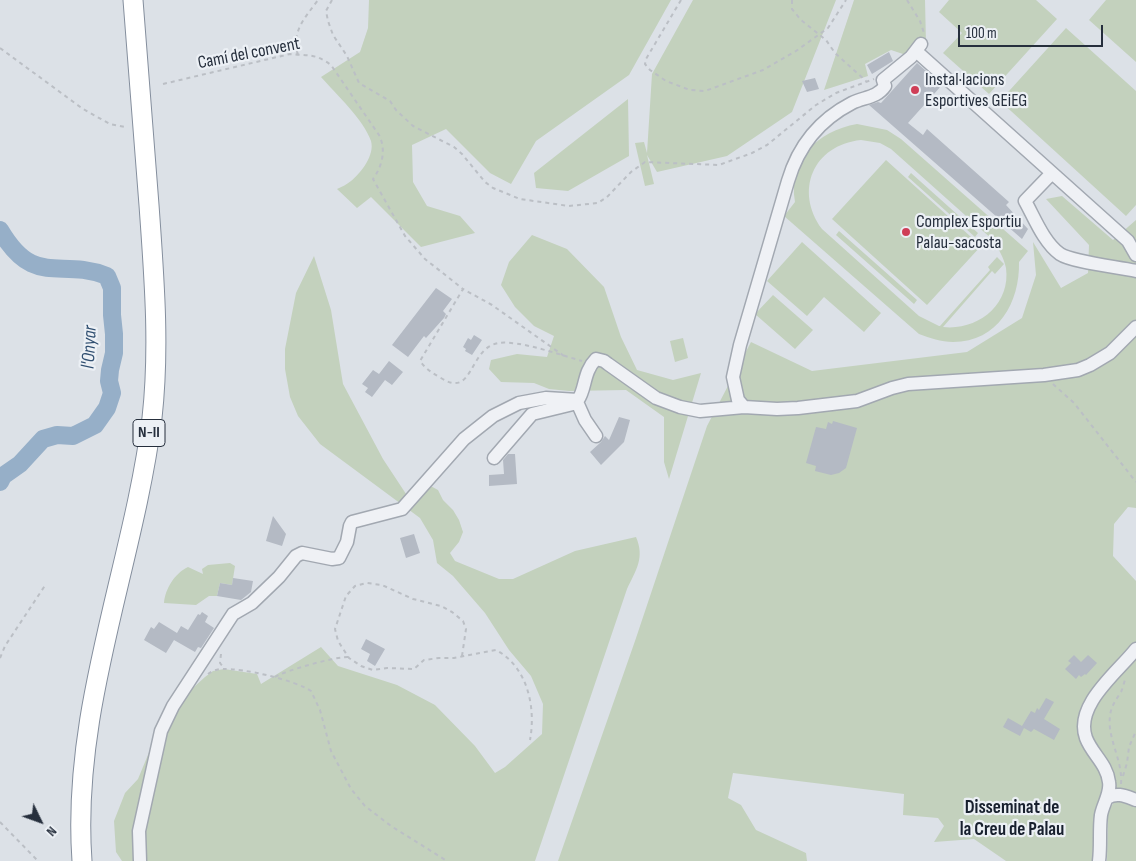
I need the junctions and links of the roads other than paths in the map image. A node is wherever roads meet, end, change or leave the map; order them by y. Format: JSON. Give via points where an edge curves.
{"nodes":[{"id":1,"x":133,"y":0,"type":"edge"},
{"id":2,"x":1052,"y":173,"type":"junction"},
{"id":3,"x":1136,"y":255,"type":"edge"},
{"id":4,"x":1136,"y":271,"type":"edge"},
{"id":5,"x":1136,"y":327,"type":"edge"},
{"id":6,"x":577,"y":401,"type":"junction"},
{"id":7,"x":744,"y":407,"type":"junction"},
{"id":8,"x":596,"y":436,"type":"dead end"},
{"id":9,"x":494,"y":458,"type":"dead end"},
{"id":10,"x":1136,"y":649,"type":"edge"},
{"id":11,"x":1107,"y":798,"type":"junction"},
{"id":12,"x":1136,"y":800,"type":"edge"},
{"id":13,"x":82,"y":861,"type":"edge"},
{"id":14,"x":140,"y":861,"type":"edge"},
{"id":15,"x":1099,"y":861,"type":"edge"}],
"edges":[{"from":1,"to":13,"type":"highway","number":"N-II","via":[[154,274],[155,378],[152,418],[139,491],[90,712],[81,787]]},
{"from":2,"to":3,"type":"street","via":[[1128,241]]},
{"from":2,"to":4,"type":"street","via":[[1025,201],[1044,237],[1059,254]]},
{"from":2,"to":7,"type":"street","via":[[919,48],[883,80],[885,86],[880,93],[853,102],[822,124],[801,148],[792,166],[733,377],[738,400]]},
{"from":5,"to":7,"type":"street","via":[[1114,349],[1078,370],[1044,376],[908,384],[857,401],[798,408]]},
{"from":6,"to":7,"type":"street","via":[[596,359],[604,361],[656,398],[680,407],[700,411]]},
{"from":6,"to":8,"type":"street"},
{"from":6,"to":9,"type":"street","via":[[532,414]]},
{"from":6,"to":14,"type":"street","via":[[546,398],[519,403],[493,416],[464,439],[402,509],[352,522],[348,542],[339,558],[302,553],[296,556],[252,604],[233,614],[173,706],[162,731],[139,831]]},
{"from":10,"to":11,"type":"street","via":[[1087,709],[1083,726],[1086,739],[1106,768],[1110,783]]},
{"from":11,"to":12,"type":"street","via":[[1120,794]]},
{"from":11,"to":15,"type":"street","via":[[1101,818]]}]}
